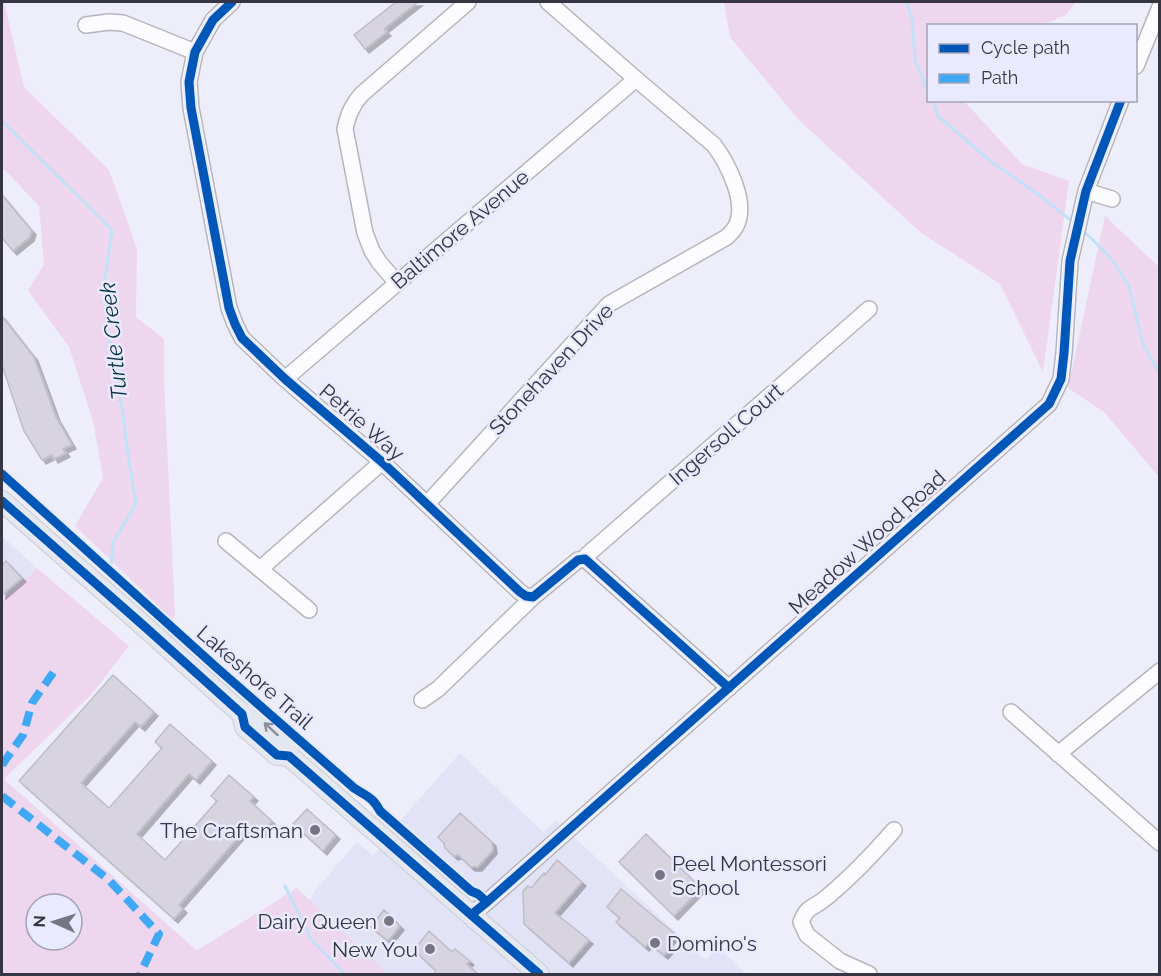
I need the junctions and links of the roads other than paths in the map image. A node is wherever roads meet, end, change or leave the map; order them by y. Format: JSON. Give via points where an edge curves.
{"nodes":[{"id":1,"x":232,"y":2,"type":"edge"},
{"id":2,"x":468,"y":2,"type":"edge"},
{"id":3,"x":548,"y":2,"type":"edge"},
{"id":4,"x":1160,"y":7,"type":"edge"},
{"id":5,"x":86,"y":25,"type":"dead end"},
{"id":6,"x":195,"y":52,"type":"junction"},
{"id":7,"x":1137,"y":64,"type":"edge"},
{"id":8,"x":636,"y":79,"type":"junction"},
{"id":9,"x":1121,"y":102,"type":"edge"},
{"id":10,"x":1086,"y":191,"type":"junction"},
{"id":11,"x":1112,"y":199,"type":"dead end"},
{"id":12,"x":397,"y":283,"type":"junction"},
{"id":13,"x":869,"y":309,"type":"dead end"},
{"id":14,"x":285,"y":379,"type":"junction"},
{"id":15,"x":381,"y":462,"type":"junction"},
{"id":16,"x":2,"y":501,"type":"edge"},
{"id":17,"x":427,"y":504,"type":"junction"},
{"id":18,"x":226,"y":541,"type":"dead end"},
{"id":19,"x":585,"y":559,"type":"junction"},
{"id":20,"x":260,"y":569,"type":"junction"},
{"id":21,"x":533,"y":597,"type":"junction"},
{"id":22,"x":309,"y":610,"type":"dead end"},
{"id":23,"x":1160,"y":671,"type":"edge"},
{"id":24,"x":729,"y":688,"type":"junction"},
{"id":25,"x":422,"y":700,"type":"dead end"},
{"id":26,"x":1011,"y":712,"type":"dead end"},
{"id":27,"x":1058,"y":754,"type":"junction"},
{"id":28,"x":894,"y":830,"type":"dead end"},
{"id":29,"x":1160,"y":843,"type":"edge"},
{"id":30,"x":471,"y":915,"type":"junction"},
{"id":31,"x":539,"y":975,"type":"edge"},
{"id":32,"x":869,"y":975,"type":"edge"}],
"edges":[{"from":1,"to":6,"type":"street","name":"Petrie Way","via":[[213,20]]},
{"from":2,"to":12,"type":"street","via":[[362,94],[348,115],[345,129],[365,233],[379,262]]},
{"from":3,"to":8,"type":"street","name":"Stonehaven Drive"},
{"from":4,"to":7,"type":"street"},
{"from":5,"to":6,"type":"street","via":[[123,23]]},
{"from":6,"to":14,"type":"street","name":"Petrie Way","via":[[189,82],[191,108],[230,308],[242,338]]},
{"from":8,"to":12,"type":"street","name":"Baltimore Avenue"},
{"from":8,"to":17,"type":"street","name":"Stonehaven Drive","via":[[723,157],[739,203],[736,226],[727,237],[609,304]]},
{"from":9,"to":10,"type":"street","name":"Meadow Wood Road"},
{"from":10,"to":11,"type":"street"},
{"from":10,"to":24,"type":"street","name":"Meadow Wood Road","via":[[1070,261],[1061,379],[1049,404]]},
{"from":12,"to":14,"type":"street","name":"Baltimore Avenue"},
{"from":13,"to":19,"type":"street","name":"Ingersoll Court"},
{"from":14,"to":15,"type":"street","name":"Petrie Way"},
{"from":15,"to":17,"type":"street","name":"Petrie Way"},
{"from":15,"to":20,"type":"street"},
{"from":16,"to":30,"type":"main road","via":[[242,714],[245,727],[277,755],[289,756]]},
{"from":17,"to":21,"type":"street","name":"Petrie Way","via":[[520,592]]},
{"from":18,"to":20,"type":"street"},
{"from":19,"to":21,"type":"street","via":[[578,560]]},
{"from":19,"to":24,"type":"street"},
{"from":20,"to":22,"type":"street"},
{"from":21,"to":25,"type":"street"},
{"from":23,"to":27,"type":"street"},
{"from":24,"to":30,"type":"street","name":"Meadow Wood Road"},
{"from":26,"to":27,"type":"street"},
{"from":27,"to":29,"type":"street"},
{"from":28,"to":32,"type":"street","via":[[825,899],[805,911],[801,922],[807,935],[840,961]]},
{"from":30,"to":31,"type":"main road"}]}
